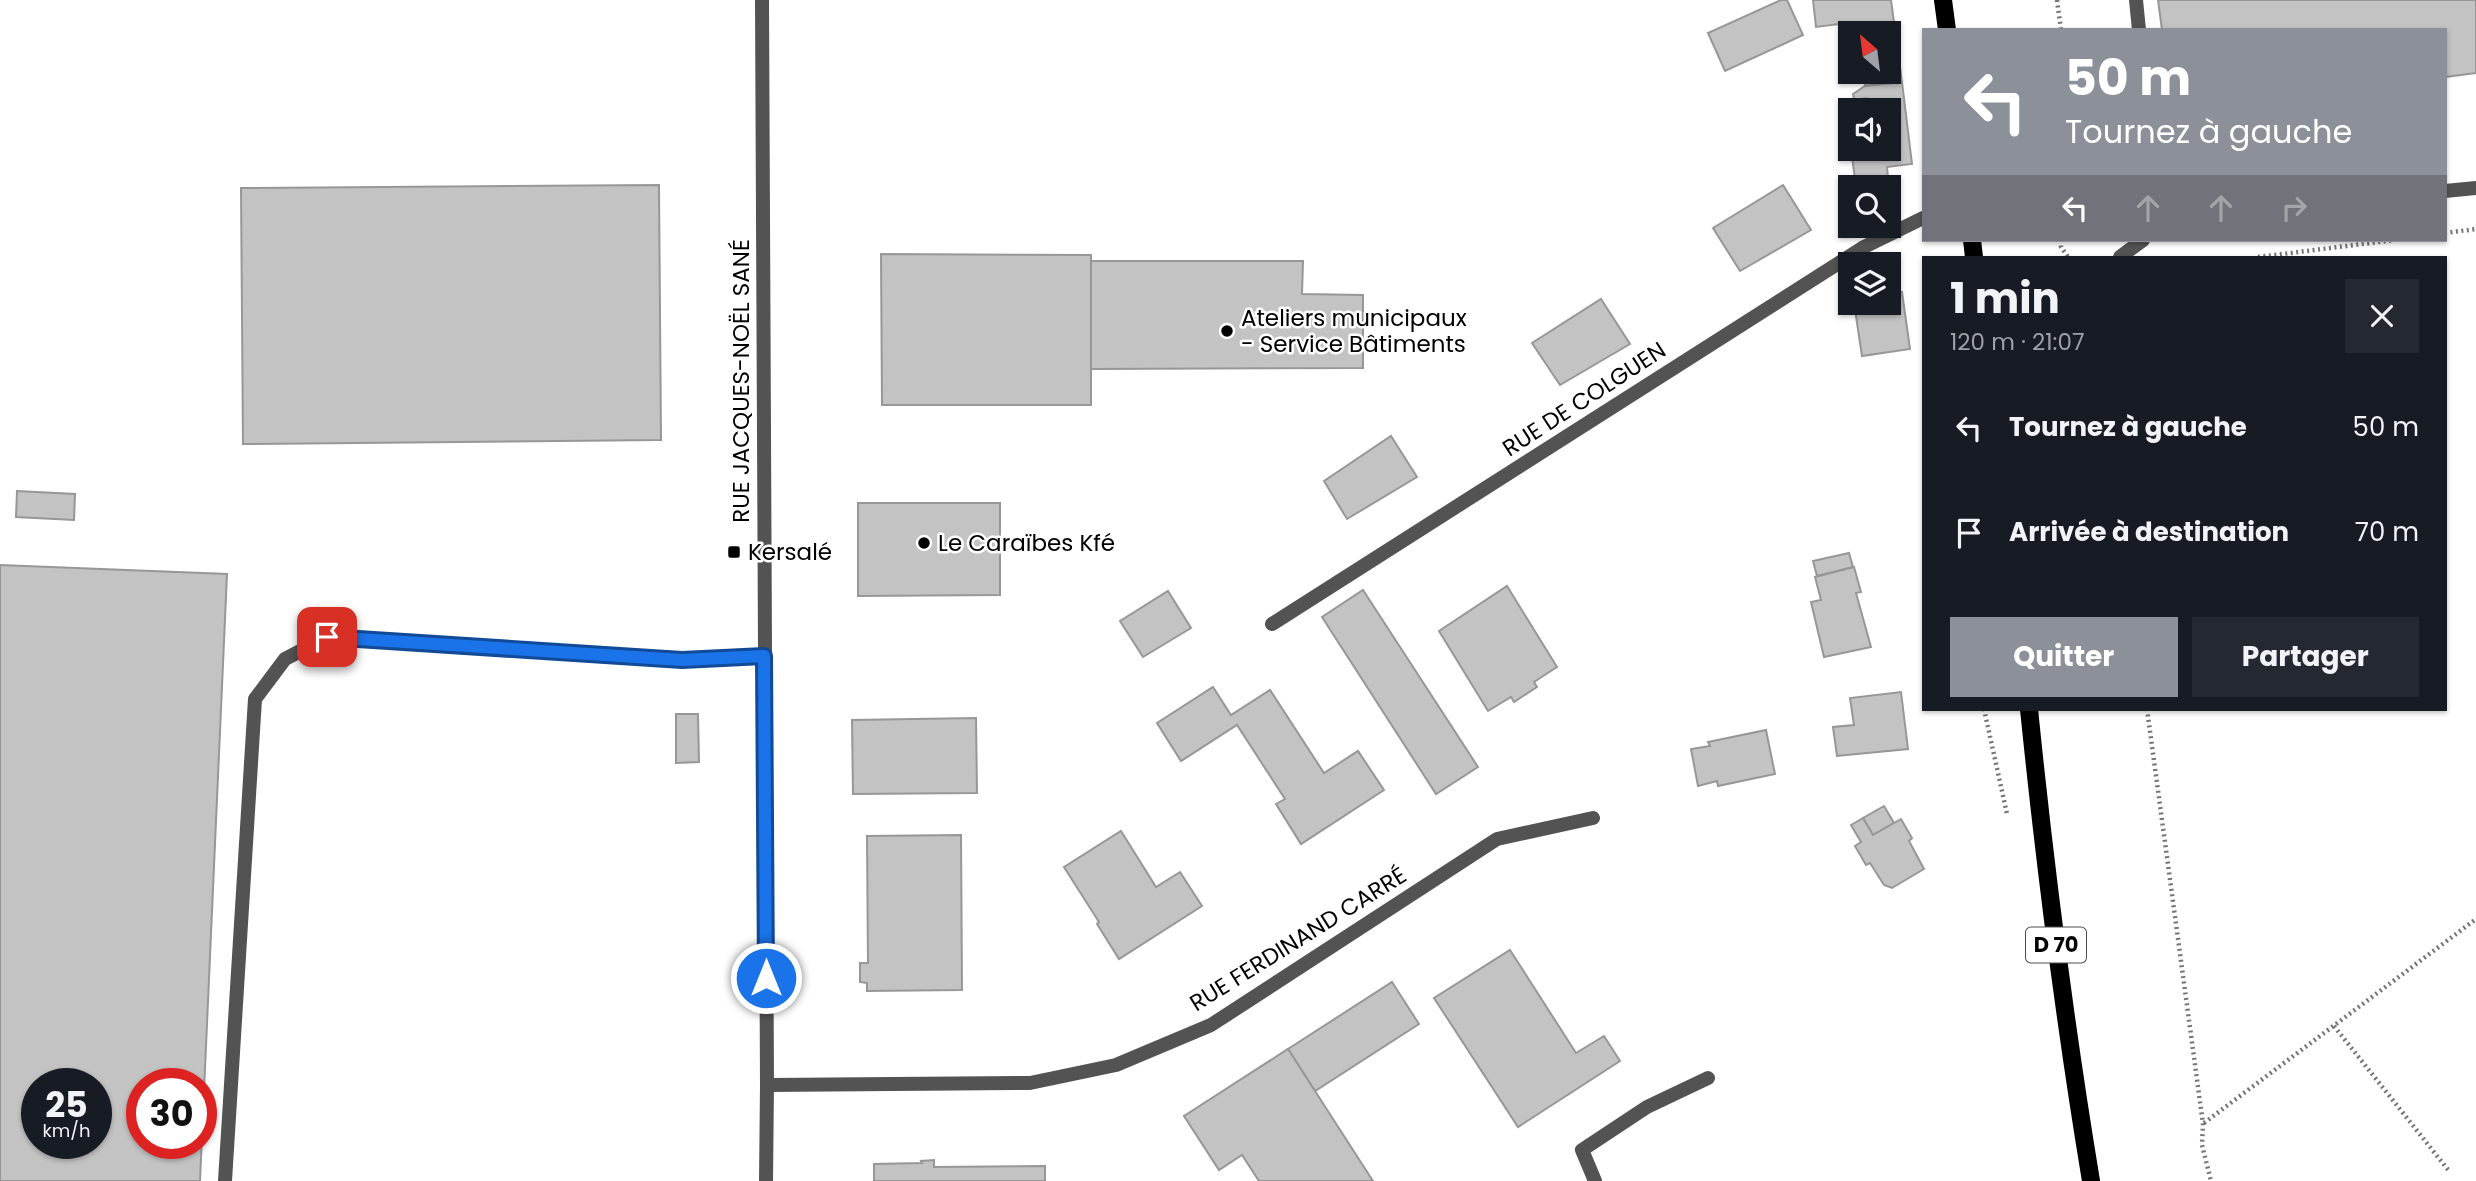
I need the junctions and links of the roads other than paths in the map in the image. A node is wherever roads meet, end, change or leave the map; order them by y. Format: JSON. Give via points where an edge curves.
{"nodes":[{"id":1,"x":762,"y":0,"type":"edge"},
{"id":2,"x":1943,"y":0,"type":"edge"},
{"id":3,"x":2136,"y":0,"type":"edge"},
{"id":4,"x":1947,"y":28,"type":"edge"},
{"id":5,"x":2139,"y":28,"type":"edge"},
{"id":6,"x":2476,"y":188,"type":"edge"},
{"id":7,"x":2447,"y":191,"type":"edge"},
{"id":8,"x":1922,"y":218,"type":"edge"},
{"id":9,"x":2140,"y":242,"type":"edge"},
{"id":10,"x":2121,"y":256,"type":"edge"},
{"id":11,"x":1272,"y":624,"type":"dead end"},
{"id":12,"x":764,"y":656,"type":"junction"},
{"id":13,"x":2029,"y":711,"type":"edge"},
{"id":14,"x":1593,"y":818,"type":"dead end"},
{"id":15,"x":1708,"y":1078,"type":"dead end"},
{"id":16,"x":767,"y":1085,"type":"junction"},
{"id":17,"x":225,"y":1181,"type":"edge"},
{"id":18,"x":766,"y":1181,"type":"edge"},
{"id":19,"x":1595,"y":1181,"type":"edge"},
{"id":20,"x":2091,"y":1181,"type":"edge"}],
"edges":[{"from":1,"to":12,"type":"street","name":"RUE JACQUES-NOËL SANÉ"},
{"from":2,"to":4,"type":"main road"},
{"from":3,"to":5,"type":"street"},
{"from":6,"to":7,"type":"street"},
{"from":8,"to":11,"type":"street","name":"RUE DE COLGUEN","via":[[1864,247]]},
{"from":9,"to":10,"type":"street"},
{"from":12,"to":16,"type":"street","name":"RUE JACQUES-NOËL SANÉ"},
{"from":12,"to":17,"type":"street","via":[[682,660],[327,637],[285,659],[255,699]]},
{"from":13,"to":20,"type":"main road","number":"D 70","via":[[2070,1053]]},
{"from":14,"to":16,"type":"street","name":"RUE FERDINAND CARRÉ","via":[[1497,839],[1211,1024],[1116,1065],[1030,1083]]},
{"from":15,"to":19,"type":"street","via":[[1647,1107],[1582,1150]]},
{"from":16,"to":18,"type":"street","name":"RUE JACQUES-NOËL SANÉ"}]}
